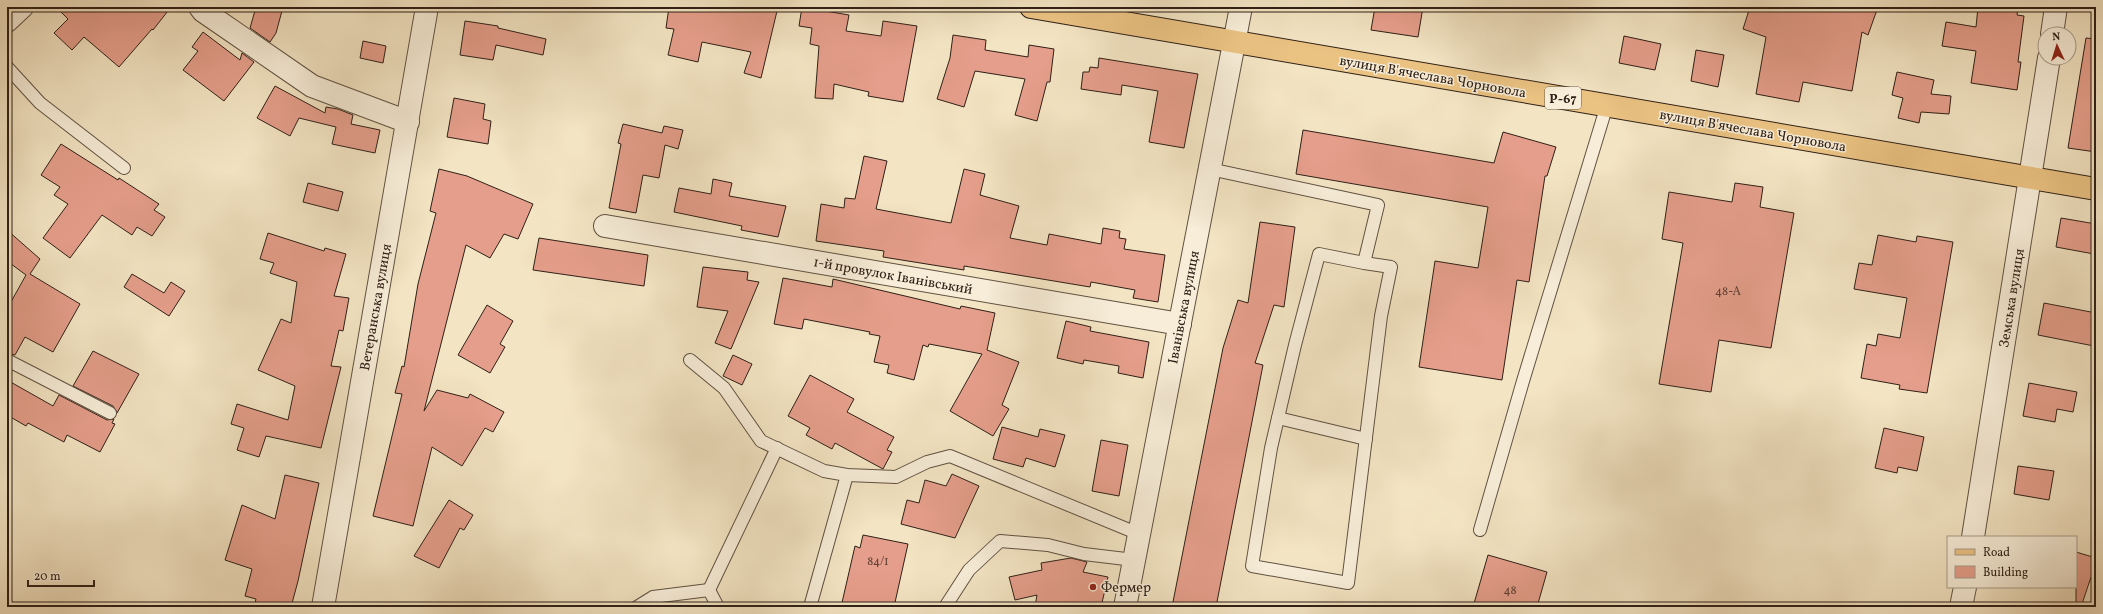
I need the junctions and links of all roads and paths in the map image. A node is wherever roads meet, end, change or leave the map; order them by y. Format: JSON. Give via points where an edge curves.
{"nodes":[{"id":1,"x":22,"y":7,"type":"edge"},
{"id":2,"x":200,"y":7,"type":"edge"},
{"id":3,"x":428,"y":7,"type":"edge"},
{"id":4,"x":1031,"y":7,"type":"edge"},
{"id":5,"x":1241,"y":7,"type":"edge"},
{"id":6,"x":2056,"y":7,"type":"edge"},
{"id":7,"x":7,"y":21,"type":"edge"},
{"id":8,"x":2053,"y":26,"type":"edge"},
{"id":9,"x":1235,"y":42,"type":"junction"},
{"id":10,"x":2047,"y":66,"type":"edge"},
{"id":11,"x":7,"y":67,"type":"edge"},
{"id":12,"x":1606,"y":105,"type":"junction"},
{"id":13,"x":408,"y":122,"type":"junction"},
{"id":14,"x":124,"y":168,"type":"dead end"},
{"id":15,"x":1210,"y":169,"type":"junction"},
{"id":16,"x":2030,"y":178,"type":"junction"},
{"id":17,"x":2096,"y":189,"type":"edge"},
{"id":18,"x":605,"y":226,"type":"dead end"},
{"id":19,"x":1364,"y":263,"type":"junction"},
{"id":20,"x":1180,"y":324,"type":"junction"},
{"id":21,"x":7,"y":360,"type":"edge"},
{"id":22,"x":690,"y":360,"type":"dead end"},
{"id":23,"x":110,"y":413,"type":"dead end"},
{"id":24,"x":1278,"y":418,"type":"junction"},
{"id":25,"x":1366,"y":439,"type":"junction"},
{"id":26,"x":777,"y":448,"type":"junction"},
{"id":27,"x":846,"y":475,"type":"junction"},
{"id":28,"x":1480,"y":530,"type":"dead end"},
{"id":29,"x":1139,"y":534,"type":"junction"},
{"id":30,"x":1973,"y":536,"type":"edge"},
{"id":31,"x":1134,"y":560,"type":"junction"},
{"id":32,"x":1965,"y":588,"type":"edge"},
{"id":33,"x":709,"y":590,"type":"junction"},
{"id":34,"x":323,"y":607,"type":"edge"},
{"id":35,"x":637,"y":607,"type":"edge"},
{"id":36,"x":718,"y":607,"type":"edge"},
{"id":37,"x":810,"y":607,"type":"edge"},
{"id":38,"x":945,"y":607,"type":"edge"},
{"id":39,"x":1125,"y":607,"type":"edge"},
{"id":40,"x":1962,"y":607,"type":"edge"}],
"edges":[{"from":1,"to":7,"type":"street"},
{"from":2,"to":13,"type":"street","via":[[312,86]]},
{"from":3,"to":13,"type":"street","name":"Ветеранська вулиця"},
{"from":4,"to":9,"type":"main road","name":"вулиця В'ячеслава Чорновола","number":"Р-67"},
{"from":5,"to":9,"type":"street","name":"Іванівська вулиця"},
{"from":6,"to":8,"type":"street"},
{"from":9,"to":12,"type":"main road","name":"вулиця В'ячеслава Чорновола","number":"Р-67"},
{"from":9,"to":15,"type":"street","name":"Іванівська вулиця"},
{"from":10,"to":16,"type":"street","name":"Земська вулиця"},
{"from":11,"to":14,"type":"lane","via":[[40,102]]},
{"from":12,"to":16,"type":"main road","name":"вулиця В'ячеслава Чорновола","number":"Р-67"},
{"from":12,"to":28,"type":"lane"},
{"from":13,"to":34,"type":"street","name":"Ветеранська вулиця"},
{"from":15,"to":19,"type":"lane","via":[[1378,205]]},
{"from":15,"to":20,"type":"street","name":"Іванівська вулиця"},
{"from":16,"to":17,"type":"main road","name":"вулиця В'ячеслава Чорновола","number":"Р-67"},
{"from":16,"to":30,"type":"street","name":"Земська вулиця"},
{"from":18,"to":20,"type":"street","name":"1-й провулок Іванівський"},
{"from":19,"to":24,"type":"lane","via":[[1319,254]]},
{"from":19,"to":25,"type":"lane","via":[[1391,267],[1381,316]]},
{"from":20,"to":29,"type":"street","name":"Іванівська вулиця"},
{"from":21,"to":23,"type":"lane"},
{"from":22,"to":26,"type":"lane","via":[[724,388],[761,440]]},
{"from":24,"to":25,"type":"lane"},
{"from":24,"to":25,"type":"lane","via":[[1252,566],[1348,583]]},
{"from":26,"to":27,"type":"lane","via":[[824,470]]},
{"from":26,"to":33,"type":"lane"},
{"from":27,"to":29,"type":"lane","via":[[896,477],[927,462],[950,456]]},
{"from":27,"to":37,"type":"lane"},
{"from":29,"to":31,"type":"street","name":"Іванівська вулиця"},
{"from":31,"to":38,"type":"lane","via":[[1084,554],[1048,545],[1000,541],[970,570]]},
{"from":31,"to":39,"type":"street","name":"Іванівська вулиця"},
{"from":32,"to":40,"type":"street"},
{"from":33,"to":35,"type":"lane","via":[[652,597]]},
{"from":33,"to":36,"type":"lane"}]}
